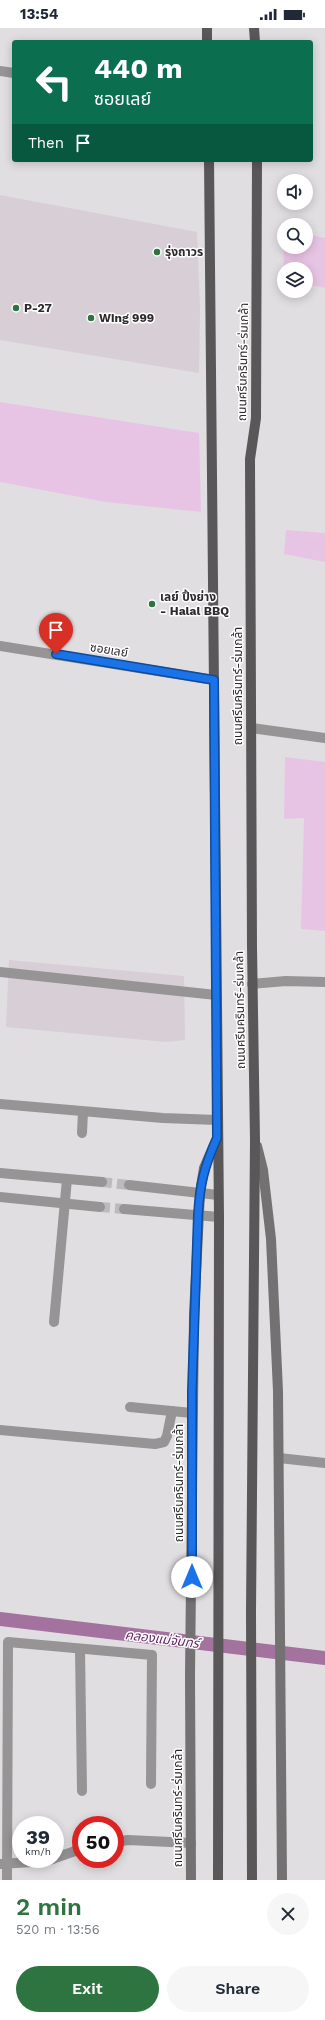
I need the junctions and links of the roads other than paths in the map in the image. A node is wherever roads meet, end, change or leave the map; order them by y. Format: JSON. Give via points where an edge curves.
{"nodes":[{"id":1,"x":207,"y":28,"type":"edge"},
{"id":2,"x":254,"y":28,"type":"edge"},
{"id":3,"x":207,"y":40,"type":"edge"},
{"id":4,"x":255,"y":40,"type":"edge"},
{"id":5,"x":0,"y":71,"type":"edge"},
{"id":6,"x":12,"y":73,"type":"edge"},
{"id":7,"x":209,"y":162,"type":"edge"},
{"id":8,"x":257,"y":162,"type":"edge"},
{"id":9,"x":0,"y":646,"type":"edge"},
{"id":10,"x":214,"y":680,"type":"junction"},
{"id":11,"x":251,"y":728,"type":"junction"},
{"id":12,"x":325,"y":738,"type":"edge"},
{"id":13,"x":0,"y":972,"type":"edge"},
{"id":14,"x":325,"y":982,"type":"edge"},
{"id":15,"x":252,"y":984,"type":"junction"},
{"id":16,"x":216,"y":995,"type":"junction"},
{"id":17,"x":0,"y":1104,"type":"edge"},
{"id":18,"x":83,"y":1112,"type":"junction"},
{"id":19,"x":216,"y":1120,"type":"junction"},
{"id":20,"x":82,"y":1133,"type":"dead end"},
{"id":21,"x":217,"y":1138,"type":"junction"},
{"id":22,"x":255,"y":1140,"type":"junction"},
{"id":23,"x":0,"y":1173,"type":"edge"},
{"id":24,"x":67,"y":1179,"type":"junction"},
{"id":25,"x":102,"y":1182,"type":"tunnel mouth"},
{"id":26,"x":129,"y":1185,"type":"tunnel mouth"},
{"id":27,"x":200,"y":1192,"type":"junction"},
{"id":28,"x":218,"y":1195,"type":"junction"},
{"id":29,"x":0,"y":1197,"type":"edge"},
{"id":30,"x":65,"y":1203,"type":"junction"},
{"id":31,"x":100,"y":1207,"type":"tunnel mouth"},
{"id":32,"x":124,"y":1209,"type":"tunnel mouth"},
{"id":33,"x":198,"y":1215,"type":"junction"},
{"id":34,"x":219,"y":1217,"type":"junction"},
{"id":35,"x":54,"y":1322,"type":"dead end"},
{"id":36,"x":130,"y":1407,"type":"dead end"},
{"id":37,"x":172,"y":1411,"type":"junction"},
{"id":38,"x":192,"y":1413,"type":"junction"},
{"id":39,"x":0,"y":1430,"type":"edge"},
{"id":40,"x":279,"y":1458,"type":"junction"},
{"id":41,"x":325,"y":1463,"type":"edge"},
{"id":42,"x":80,"y":1649,"type":"junction"},
{"id":43,"x":151,"y":1784,"type":"dead end"},
{"id":44,"x":82,"y":1791,"type":"dead end"},
{"id":45,"x":124,"y":1841,"type":"edge"},
{"id":46,"x":191,"y":1844,"type":"junction"},
{"id":47,"x":3,"y":1864,"type":"edge"},
{"id":48,"x":7,"y":1880,"type":"edge"},
{"id":49,"x":191,"y":1880,"type":"edge"},
{"id":50,"x":218,"y":1880,"type":"edge"},
{"id":51,"x":252,"y":1880,"type":"edge"},
{"id":52,"x":282,"y":1880,"type":"edge"}],
"edges":[{"from":1,"to":3,"type":"main road"},
{"from":2,"to":4,"type":"main road"},
{"from":5,"to":6,"type":"street"},
{"from":7,"to":10,"type":"main road","name":"ถนนศรีนครินทร์-ร่มเกล้า"},
{"from":8,"to":11,"type":"main road","name":"ถนนศรีนครินทร์-ร่มเกล้า","via":[[256,418],[250,459]]},
{"from":9,"to":10,"type":"street","name":"ซอยเลย์"},
{"from":10,"to":16,"type":"main road","name":"ถนนศรีนครินทร์-ร่มเกล้า"},
{"from":11,"to":12,"type":"street"},
{"from":11,"to":15,"type":"main road","name":"ถนนศรีนครินทร์-ร่มเกล้า"},
{"from":13,"to":16,"type":"street"},
{"from":14,"to":15,"type":"street","via":[[286,981]]},
{"from":15,"to":22,"type":"main road","name":"ถนนศรีนครินทร์-ร่มเกล้า"},
{"from":16,"to":19,"type":"main road","name":"ถนนศรีนครินทร์-ร่มเกล้า"},
{"from":17,"to":18,"type":"street"},
{"from":18,"to":19,"type":"street"},
{"from":18,"to":20,"type":"street"},
{"from":19,"to":21,"type":"main road","name":"ถนนศรีนครินทร์-ร่มเกล้า"},
{"from":21,"to":27,"type":"main road","name":"ถนนศรีนครินทร์-ร่มเกล้า","via":[[204,1168]]},
{"from":21,"to":28,"type":"main road","name":"ถนนศรีนครินทร์-ร่มเกล้า"},
{"from":22,"to":40,"type":"main road","name":"ถนนศรีนครินทร์-ร่มเกล้า","via":[[263,1170],[270,1239],[278,1383]]},
{"from":22,"to":51,"type":"main road","name":"ถนนศรีนครินทร์-ร่มเกล้า"},
{"from":23,"to":24,"type":"street"},
{"from":24,"to":25,"type":"street"},
{"from":24,"to":30,"type":"street"},
{"from":26,"to":27,"type":"street"},
{"from":27,"to":28,"type":"street"},
{"from":27,"to":33,"type":"main road","name":"ถนนศรีนครินทร์-ร่มเกล้า"},
{"from":28,"to":34,"type":"main road","name":"ถนนศรีนครินทร์-ร่มเกล้า"},
{"from":29,"to":30,"type":"street"},
{"from":30,"to":31,"type":"street"},
{"from":30,"to":35,"type":"street"},
{"from":32,"to":33,"type":"street"},
{"from":33,"to":34,"type":"street"},
{"from":33,"to":38,"type":"main road","name":"ถนนศรีนครินทร์-ร่มเกล้า"},
{"from":34,"to":50,"type":"main road","name":"ถนนศรีนครินทร์-ร่มเกล้า"},
{"from":36,"to":37,"type":"street"},
{"from":37,"to":38,"type":"street"},
{"from":37,"to":39,"type":"street","via":[[164,1442],[155,1444]]},
{"from":38,"to":46,"type":"main road","name":"ถนนศรีนครินทร์-ร่มเกล้า"},
{"from":40,"to":41,"type":"street"},
{"from":40,"to":52,"type":"main road","name":"ถนนศรีนครินทร์-ร่มเกล้า"},
{"from":42,"to":43,"type":"street","via":[[152,1655]]},
{"from":42,"to":44,"type":"street"},
{"from":42,"to":47,"type":"street","via":[[8,1642]]},
{"from":45,"to":46,"type":"street"},
{"from":46,"to":49,"type":"main road","name":"ถนนศรีนครินทร์-ร่มเกล้า"},
{"from":47,"to":48,"type":"street"}]}
